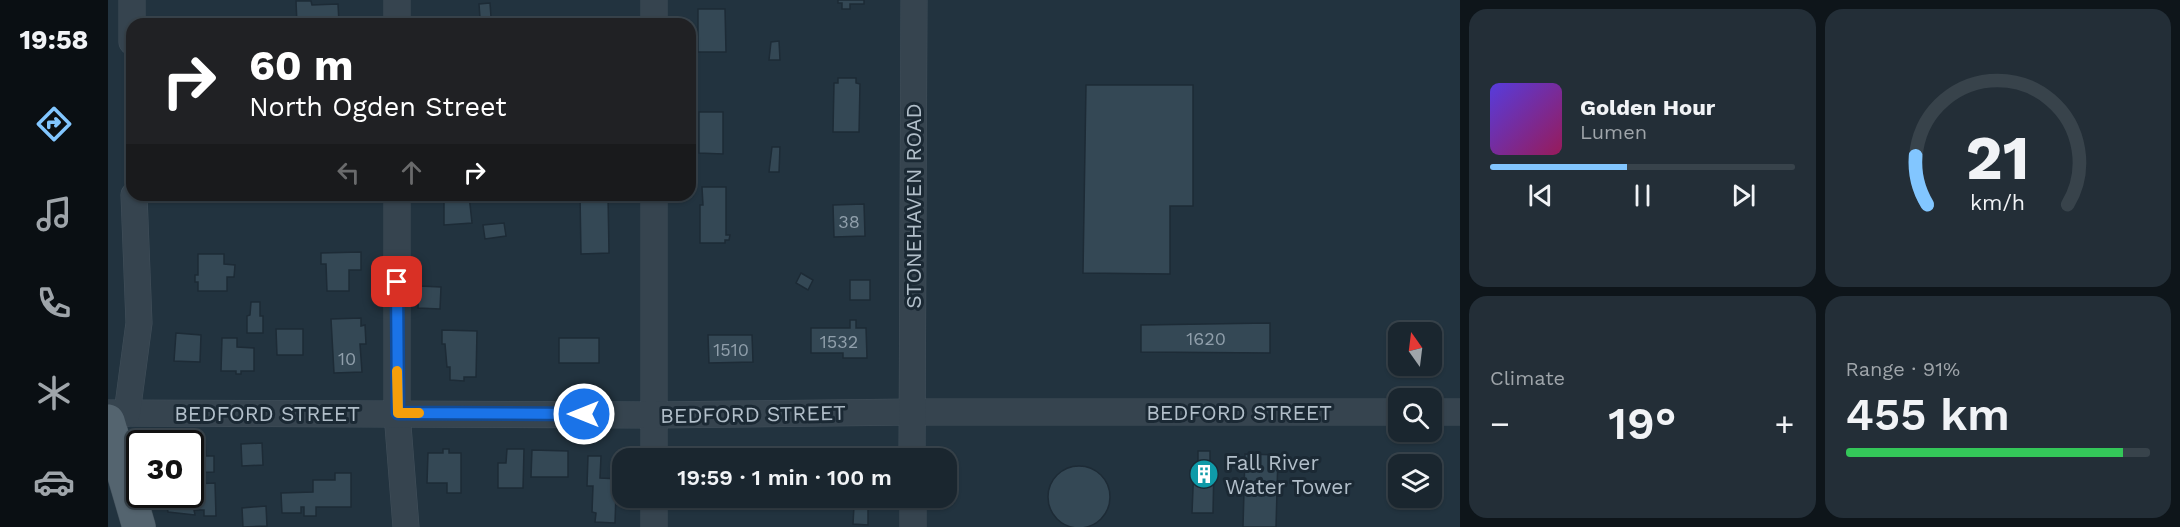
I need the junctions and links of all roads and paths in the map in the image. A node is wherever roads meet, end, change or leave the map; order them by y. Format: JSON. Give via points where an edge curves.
{"nodes":[{"id":1,"x":132,"y":0,"type":"edge"},
{"id":2,"x":397,"y":0,"type":"edge"},
{"id":3,"x":654,"y":0,"type":"edge"},
{"id":4,"x":914,"y":0,"type":"edge"},
{"id":5,"x":132,"y":18,"type":"edge"},
{"id":6,"x":397,"y":18,"type":"edge"},
{"id":7,"x":654,"y":18,"type":"edge"},
{"id":8,"x":134,"y":201,"type":"edge"},
{"id":9,"x":397,"y":201,"type":"edge"},
{"id":10,"x":654,"y":201,"type":"edge"},
{"id":11,"x":912,"y":412,"type":"junction"},
{"id":12,"x":1388,"y":412,"type":"edge"},
{"id":13,"x":1442,"y":412,"type":"edge"},
{"id":14,"x":1460,"y":412,"type":"edge"},
{"id":15,"x":398,"y":413,"type":"junction"},
{"id":16,"x":654,"y":415,"type":"junction"},
{"id":17,"x":114,"y":416,"type":"edge"},
{"id":18,"x":654,"y":448,"type":"edge"},
{"id":19,"x":912,"y":448,"type":"edge"},
{"id":20,"x":654,"y":508,"type":"edge"},
{"id":21,"x":913,"y":508,"type":"edge"},
{"id":22,"x":139,"y":527,"type":"edge"},
{"id":23,"x":406,"y":527,"type":"edge"},
{"id":24,"x":654,"y":527,"type":"edge"},
{"id":25,"x":913,"y":527,"type":"edge"}],
"edges":[{"from":1,"to":5,"type":"street"},
{"from":2,"to":6,"type":"street"},
{"from":3,"to":7,"type":"street"},
{"from":4,"to":11,"type":"street","name":"STONEHAVEN ROAD"},
{"from":8,"to":17,"type":"street","via":[[139,323]]},
{"from":9,"to":15,"type":"street"},
{"from":10,"to":16,"type":"street"},
{"from":11,"to":12,"type":"street","name":"BEDFORD STREET"},
{"from":11,"to":16,"type":"street","name":"BEDFORD STREET"},
{"from":11,"to":19,"type":"street","name":"STONEHAVEN ROAD"},
{"from":13,"to":14,"type":"street"},
{"from":15,"to":16,"type":"street","name":"BEDFORD STREET"},
{"from":15,"to":17,"type":"street","name":"BEDFORD STREET"},
{"from":15,"to":23,"type":"street"},
{"from":16,"to":18,"type":"street"},
{"from":17,"to":22,"type":"main road"},
{"from":20,"to":24,"type":"street"},
{"from":21,"to":25,"type":"street"}]}
